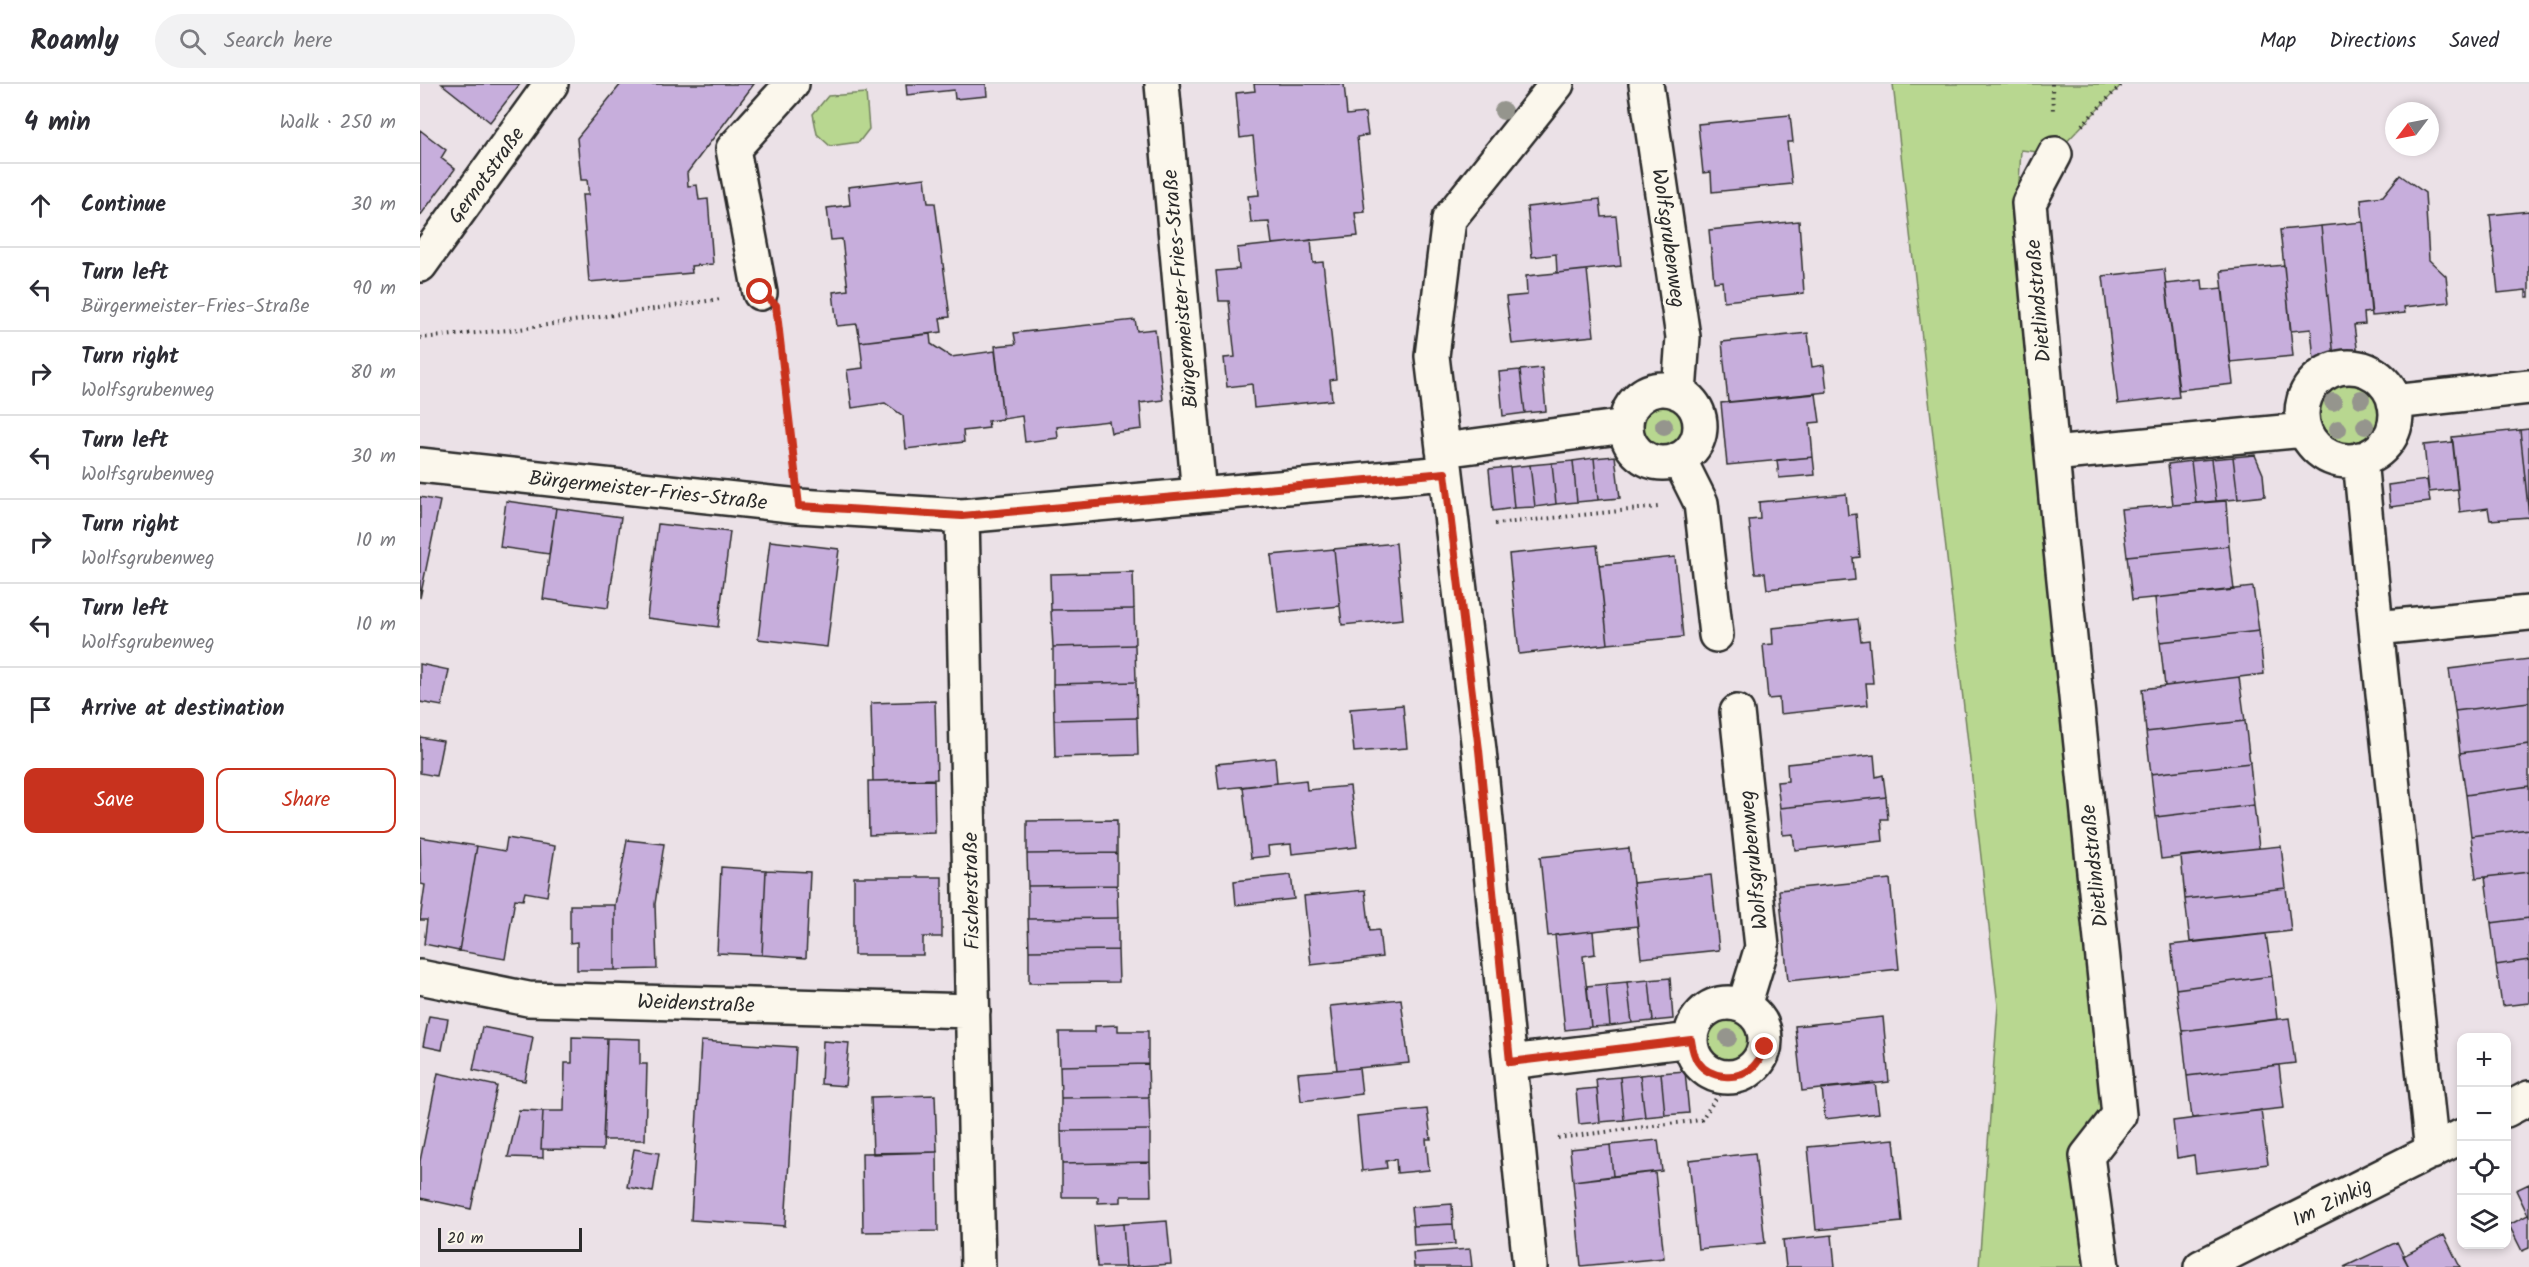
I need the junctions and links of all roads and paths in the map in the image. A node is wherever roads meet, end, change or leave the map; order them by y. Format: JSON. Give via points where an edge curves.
{"nodes":[{"id":1,"x":552,"y":84,"type":"edge"},
{"id":2,"x":792,"y":84,"type":"edge"},
{"id":3,"x":1162,"y":84,"type":"edge"},
{"id":4,"x":1557,"y":84,"type":"edge"},
{"id":5,"x":1646,"y":84,"type":"edge"},
{"id":6,"x":2122,"y":84,"type":"edge"},
{"id":7,"x":2055,"y":154,"type":"joint"},
{"id":8,"x":420,"y":266,"type":"edge"},
{"id":9,"x":760,"y":292,"type":"junction"},
{"id":10,"x":420,"y":338,"type":"edge"},
{"id":11,"x":2529,"y":387,"type":"edge"},
{"id":12,"x":1679,"y":393,"type":"junction"},
{"id":13,"x":2394,"y":402,"type":"junction"},
{"id":14,"x":1626,"y":426,"type":"junction"},
{"id":15,"x":2305,"y":430,"type":"junction"},
{"id":16,"x":2052,"y":454,"type":"junction"},
{"id":17,"x":1679,"y":459,"type":"junction"},
{"id":18,"x":2360,"y":459,"type":"junction"},
{"id":19,"x":1444,"y":461,"type":"junction"},
{"id":20,"x":420,"y":465,"type":"edge"},
{"id":21,"x":1199,"y":495,"type":"junction"},
{"id":22,"x":799,"y":506,"type":"junction"},
{"id":23,"x":1621,"y":511,"type":"dead end"},
{"id":24,"x":962,"y":516,"type":"junction"},
{"id":25,"x":1453,"y":529,"type":"junction"},
{"id":26,"x":2529,"y":614,"type":"edge"},
{"id":27,"x":2376,"y":628,"type":"junction"},
{"id":28,"x":1716,"y":635,"type":"dead end"},
{"id":29,"x":1737,"y":712,"type":"dead end"},
{"id":30,"x":420,"y":977,"type":"edge"},
{"id":31,"x":1744,"y":1006,"type":"junction"},
{"id":32,"x":973,"y":1011,"type":"junction"},
{"id":33,"x":1691,"y":1040,"type":"junction"},
{"id":34,"x":1510,"y":1062,"type":"junction"},
{"id":35,"x":1731,"y":1077,"type":"junction"},
{"id":36,"x":2529,"y":1098,"type":"edge"},
{"id":37,"x":2511,"y":1107,"type":"edge"},
{"id":38,"x":2457,"y":1139,"type":"edge"},
{"id":39,"x":1518,"y":1143,"type":"junction"},
{"id":40,"x":2432,"y":1152,"type":"junction"},
{"id":41,"x":978,"y":1267,"type":"edge"},
{"id":42,"x":1530,"y":1267,"type":"edge"},
{"id":43,"x":2102,"y":1267,"type":"edge"},
{"id":44,"x":2201,"y":1267,"type":"edge"}],
"edges":[{"from":1,"to":8,"type":"street","name":"Gernotstraße"},
{"from":2,"to":9,"type":"street","via":[[733,149]]},
{"from":3,"to":21,"type":"street","name":"Bürgermeister-Fries-Straße"},
{"from":4,"to":19,"type":"street","via":[[1449,219],[1432,356]]},
{"from":5,"to":12,"type":"street","name":"Wolfsgrubenweg","via":[[1683,337]]},
{"from":6,"to":7,"type":"path"},
{"from":7,"to":16,"type":"street","name":"Dietlindstraße","via":[[2029,203]]},
{"from":9,"to":10,"type":"path","via":[[520,329]]},
{"from":9,"to":22,"type":"path","via":[[776,305]]},
{"from":11,"to":13,"type":"street"},
{"from":12,"to":14,"type":"street","via":[[1654,389],[1643,394],[1630,408]]},
{"from":12,"to":17,"type":"street","via":[[1696,409],[1700,432],[1689,452]]},
{"from":13,"to":15,"type":"street","via":[[2378,377],[2364,369],[2335,369],[2321,375],[2304,400]]},
{"from":13,"to":18,"type":"street","via":[[2396,414],[2389,438],[2372,455]]},
{"from":14,"to":17,"type":"street","via":[[1634,450],[1643,458],[1655,463]]},
{"from":14,"to":19,"type":"street"},
{"from":15,"to":16,"type":"street"},
{"from":15,"to":18,"type":"street","via":[[2321,452],[2333,458]]},
{"from":16,"to":43,"type":"street","name":"Dietlindstraße","via":[[2120,1115],[2086,1156]]},
{"from":17,"to":28,"type":"street","via":[[1701,503]]},
{"from":18,"to":27,"type":"street"},
{"from":19,"to":21,"type":"street","name":"Bürgermeister-Fries-Straße"},
{"from":19,"to":25,"type":"street"},
{"from":20,"to":22,"type":"street","name":"Bürgermeister-Fries-Straße"},
{"from":21,"to":24,"type":"street","name":"Bürgermeister-Fries-Straße"},
{"from":22,"to":24,"type":"street","name":"Bürgermeister-Fries-Straße"},
{"from":23,"to":25,"type":"path"},
{"from":24,"to":32,"type":"street","name":"Fischerstraße"},
{"from":25,"to":34,"type":"street"},
{"from":26,"to":27,"type":"street"},
{"from":27,"to":40,"type":"street"},
{"from":29,"to":31,"type":"street","name":"Wolfsgrubenweg","via":[[1762,947]]},
{"from":30,"to":32,"type":"street","name":"Weidenstraße","via":[[528,999]]},
{"from":31,"to":33,"type":"street","via":[[1732,1002],[1708,1008],[1693,1027]]},
{"from":31,"to":35,"type":"street","via":[[1761,1023],[1765,1047],[1753,1068]]},
{"from":32,"to":41,"type":"street","name":"Fischerstraße"},
{"from":33,"to":34,"type":"street"},
{"from":33,"to":35,"type":"street","via":[[1698,1063],[1707,1071]]},
{"from":34,"to":39,"type":"street"},
{"from":35,"to":39,"type":"path","via":[[1701,1120]]},
{"from":36,"to":37,"type":"street"},
{"from":38,"to":40,"type":"street","name":"Im Zinkig"},
{"from":39,"to":42,"type":"street"},
{"from":40,"to":44,"type":"street","name":"Im Zinkig"}]}
